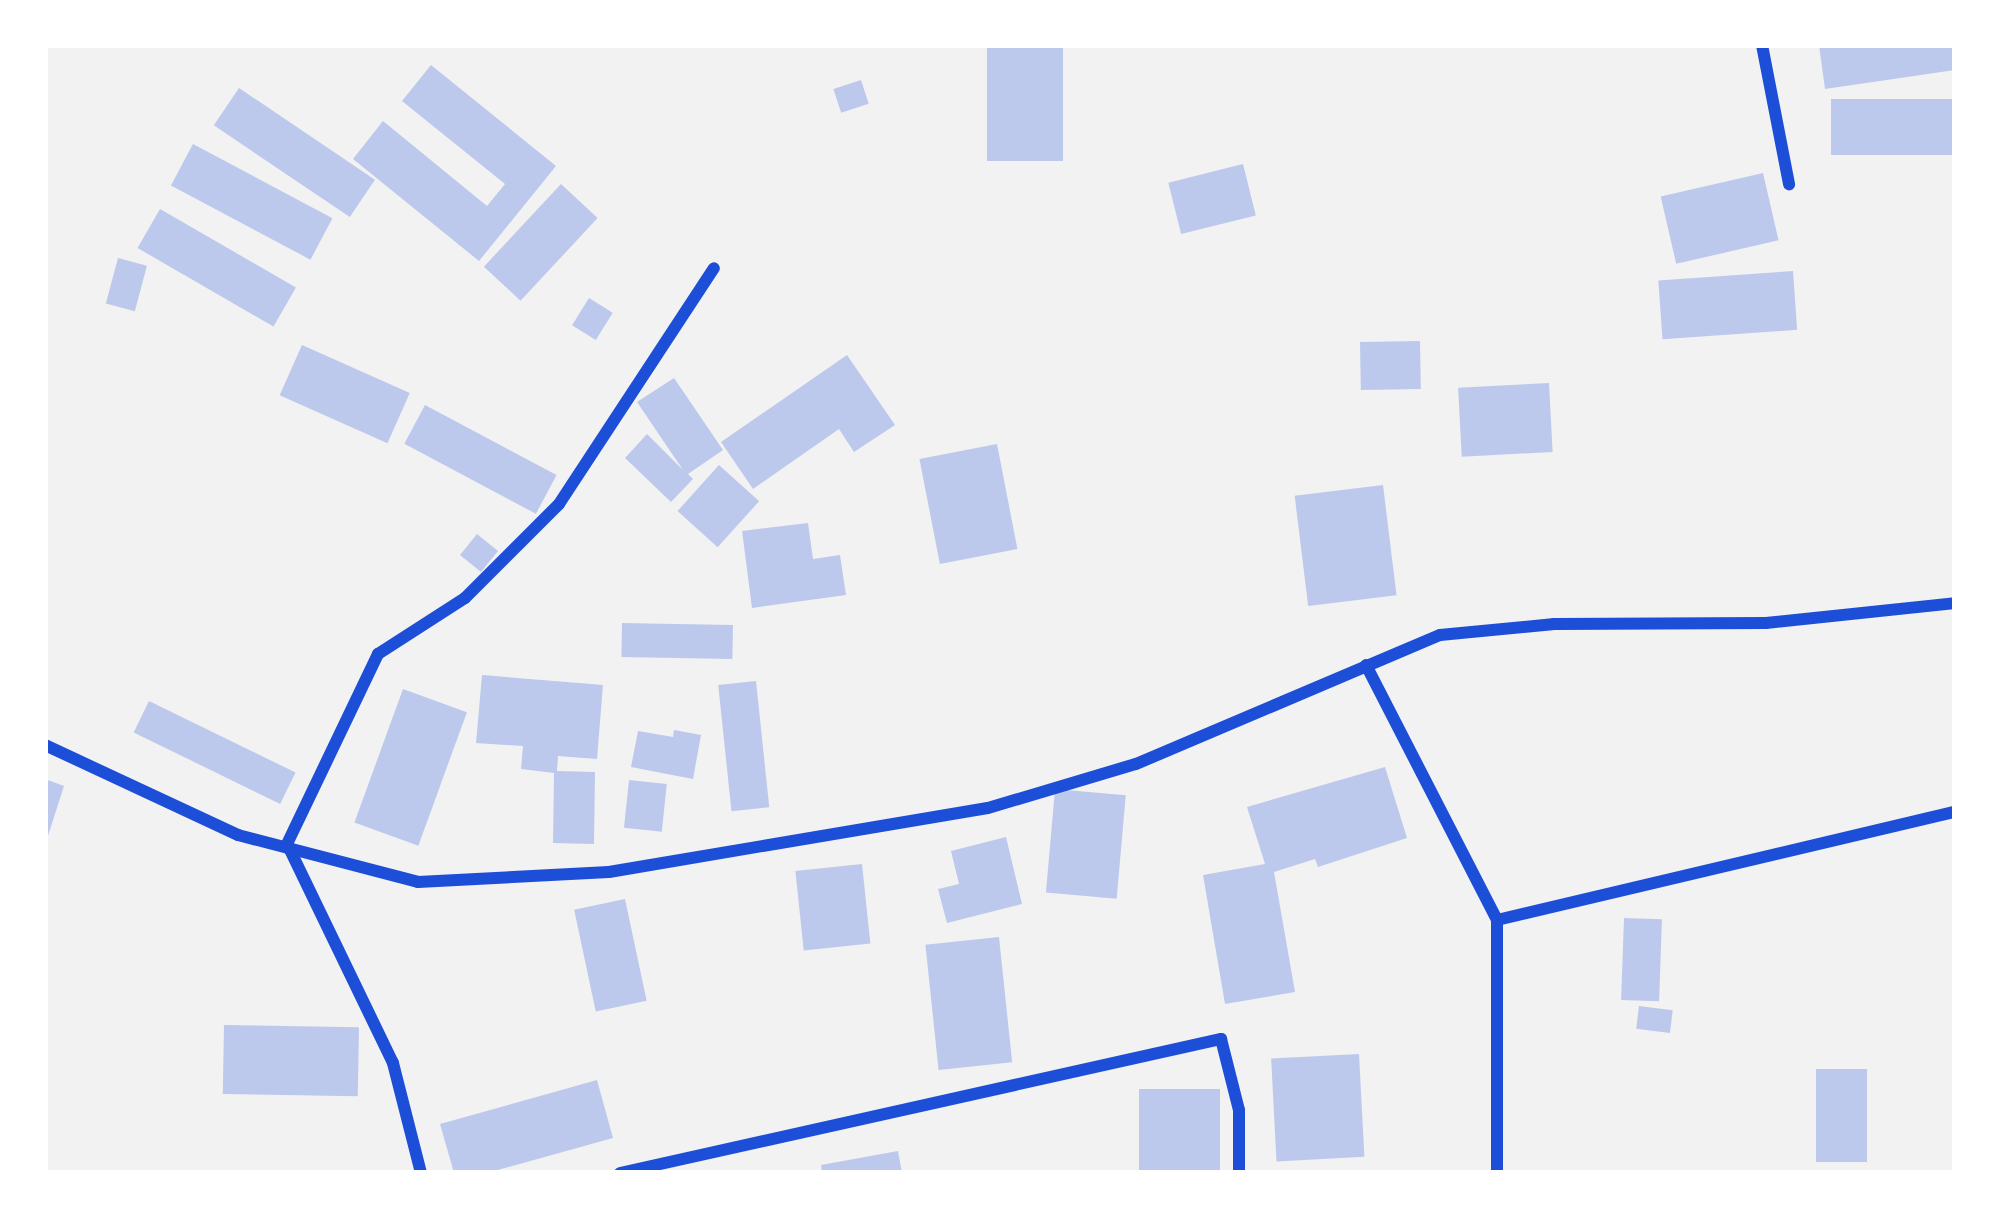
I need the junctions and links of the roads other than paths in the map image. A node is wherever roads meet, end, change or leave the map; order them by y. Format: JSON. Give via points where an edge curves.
{"nodes":[{"id":1,"x":1762,"y":45,"type":"edge"},
{"id":2,"x":1789,"y":184,"type":"dead end"},
{"id":3,"x":714,"y":268,"type":"dead end"},
{"id":4,"x":1955,"y":603,"type":"edge"},
{"id":5,"x":1366,"y":665,"type":"junction"},
{"id":6,"x":45,"y":745,"type":"edge"},
{"id":7,"x":1955,"y":812,"type":"edge"},
{"id":8,"x":286,"y":844,"type":"junction"},
{"id":9,"x":1497,"y":920,"type":"junction"},
{"id":10,"x":421,"y":1173,"type":"edge"},
{"id":11,"x":620,"y":1173,"type":"edge"},
{"id":12,"x":1239,"y":1173,"type":"edge"},
{"id":13,"x":1497,"y":1173,"type":"edge"}],
"edges":[{"from":1,"to":2,"type":"street"},
{"from":3,"to":8,"type":"street","via":[[559,504],[465,598],[378,654]]},
{"from":4,"to":5,"type":"street","via":[[1766,623],[1440,635]]},
{"from":5,"to":8,"type":"street","via":[[1136,764],[988,808],[609,872],[418,882]]},
{"from":5,"to":9,"type":"street"},
{"from":6,"to":8,"type":"street","via":[[238,835]]},
{"from":7,"to":9,"type":"street"},
{"from":8,"to":10,"type":"street","via":[[392,1063]]},
{"from":9,"to":13,"type":"street"},
{"from":11,"to":12,"type":"street","via":[[1221,1039],[1239,1110]]}]}
